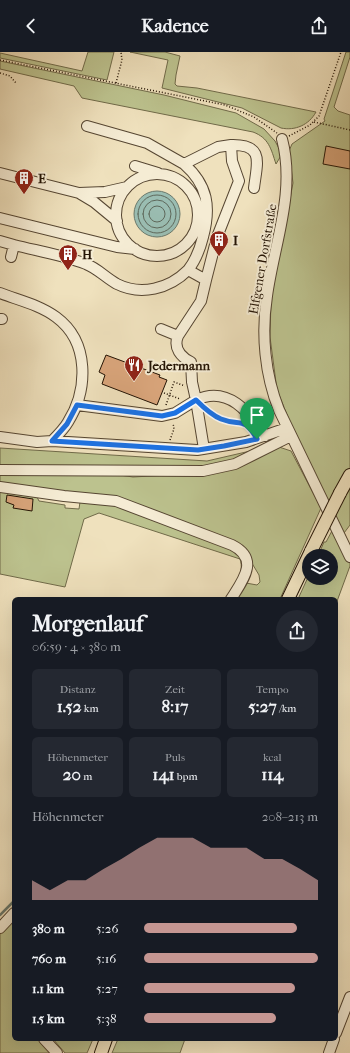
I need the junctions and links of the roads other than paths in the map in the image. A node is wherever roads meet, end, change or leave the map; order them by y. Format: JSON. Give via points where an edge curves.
{"nodes":[{"id":1,"x":87,"y":126,"type":"dead end"},
{"id":2,"x":282,"y":139,"type":"road end"},
{"id":3,"x":231,"y":145,"type":"junction"},
{"id":4,"x":184,"y":164,"type":"junction"},
{"id":5,"x":135,"y":166,"type":"dead end"},
{"id":6,"x":0,"y":173,"type":"edge"},
{"id":7,"x":162,"y":174,"type":"junction"},
{"id":8,"x":127,"y":187,"type":"junction"},
{"id":9,"x":254,"y":188,"type":"dead end"},
{"id":10,"x":79,"y":193,"type":"junction"},
{"id":11,"x":0,"y":218,"type":"edge"},
{"id":12,"x":117,"y":221,"type":"junction"},
{"id":13,"x":0,"y":241,"type":"edge"},
{"id":14,"x":14,"y":245,"type":"junction"},
{"id":15,"x":135,"y":249,"type":"junction"},
{"id":16,"x":11,"y":257,"type":"dead end"},
{"id":17,"x":188,"y":270,"type":"junction"},
{"id":18,"x":206,"y":280,"type":"junction"},
{"id":19,"x":0,"y":293,"type":"edge"},
{"id":20,"x":161,"y":329,"type":"dead end"},
{"id":21,"x":178,"y":336,"type":"junction"},
{"id":22,"x":196,"y":400,"type":"junction"},
{"id":23,"x":77,"y":405,"type":"junction"},
{"id":24,"x":289,"y":432,"type":"junction"},
{"id":25,"x":0,"y":436,"type":"edge"},
{"id":26,"x":265,"y":436,"type":"junction"},
{"id":27,"x":52,"y":441,"type":"junction"},
{"id":28,"x":204,"y":450,"type":"junction"},
{"id":29,"x":0,"y":470,"type":"edge"},
{"id":30,"x":350,"y":475,"type":"edge"},
{"id":31,"x":0,"y":488,"type":"edge"},
{"id":32,"x":350,"y":557,"type":"edge"},
{"id":33,"x":232,"y":597,"type":"edge"},
{"id":34,"x":289,"y":597,"type":"edge"},
{"id":35,"x":12,"y":914,"type":"edge"},
{"id":36,"x":0,"y":928,"type":"edge"},
{"id":37,"x":350,"y":996,"type":"edge"},
{"id":38,"x":338,"y":1027,"type":"edge"},
{"id":39,"x":46,"y":1041,"type":"edge"},
{"id":40,"x":105,"y":1041,"type":"edge"},
{"id":41,"x":333,"y":1041,"type":"edge"},
{"id":42,"x":57,"y":1053,"type":"edge"},
{"id":43,"x":101,"y":1053,"type":"edge"},
{"id":44,"x":329,"y":1053,"type":"edge"}],
"edges":[{"from":1,"to":4,"type":"street","via":[[147,143]]},
{"from":2,"to":24,"type":"street","name":"Elfgener Dorfstraße","via":[[287,189],[267,296],[264,327],[271,385]]},
{"from":3,"to":4,"type":"street","via":[[218,147]]},
{"from":3,"to":9,"type":"street","via":[[246,145],[255,152],[257,164]]},
{"from":3,"to":18,"type":"street","via":[[232,160],[239,181],[217,237]]},
{"from":4,"to":17,"type":"street","via":[[201,183],[208,207],[200,248]]},
{"from":5,"to":7,"type":"street"},
{"from":6,"to":10,"type":"street"},
{"from":7,"to":8,"type":"street","via":[[143,177]]},
{"from":7,"to":15,"type":"street","via":[[180,181],[190,191],[198,209],[196,229],[184,245],[167,254],[147,254]]},
{"from":8,"to":10,"type":"street","via":[[105,192]]},
{"from":8,"to":12,"type":"street","via":[[118,203]]},
{"from":10,"to":12,"type":"street"},
{"from":11,"to":15,"type":"street","via":[[117,247]]},
{"from":12,"to":15,"type":"street","via":[[125,240]]},
{"from":13,"to":14,"type":"street"},
{"from":14,"to":16,"type":"street"},
{"from":14,"to":17,"type":"street","via":[[84,263],[117,284],[135,290],[150,290],[168,284]]},
{"from":17,"to":18,"type":"street"},
{"from":18,"to":21,"type":"street","via":[[201,301]]},
{"from":19,"to":23,"type":"street","via":[[48,312],[72,335],[81,356],[81,389]]},
{"from":20,"to":21,"type":"street"},
{"from":21,"to":22,"type":"street","via":[[176,341],[182,356],[195,362],[192,382]]},
{"from":22,"to":23,"type":"street","via":[[175,413],[162,416]]},
{"from":22,"to":26,"type":"street","via":[[211,395],[236,402]]},
{"from":22,"to":28,"type":"street"},
{"from":23,"to":27,"type":"street","via":[[67,424]]},
{"from":24,"to":26,"type":"street"},
{"from":24,"to":29,"type":"street","via":[[235,464],[203,471]]},
{"from":24,"to":32,"type":"street","name":"Elfgener Dorfstraße"},
{"from":25,"to":27,"type":"street","via":[[37,442]]},
{"from":26,"to":28,"type":"street"},
{"from":27,"to":28,"type":"street"},
{"from":30,"to":34,"type":"main road","bridge":true},
{"from":31,"to":33,"type":"street","via":[[116,501],[232,545],[244,555],[247,566],[245,577]]},
{"from":35,"to":36,"type":"street"},
{"from":37,"to":38,"type":"street"},
{"from":39,"to":42,"type":"street"},
{"from":40,"to":43,"type":"main road"},
{"from":41,"to":44,"type":"street"}]}
